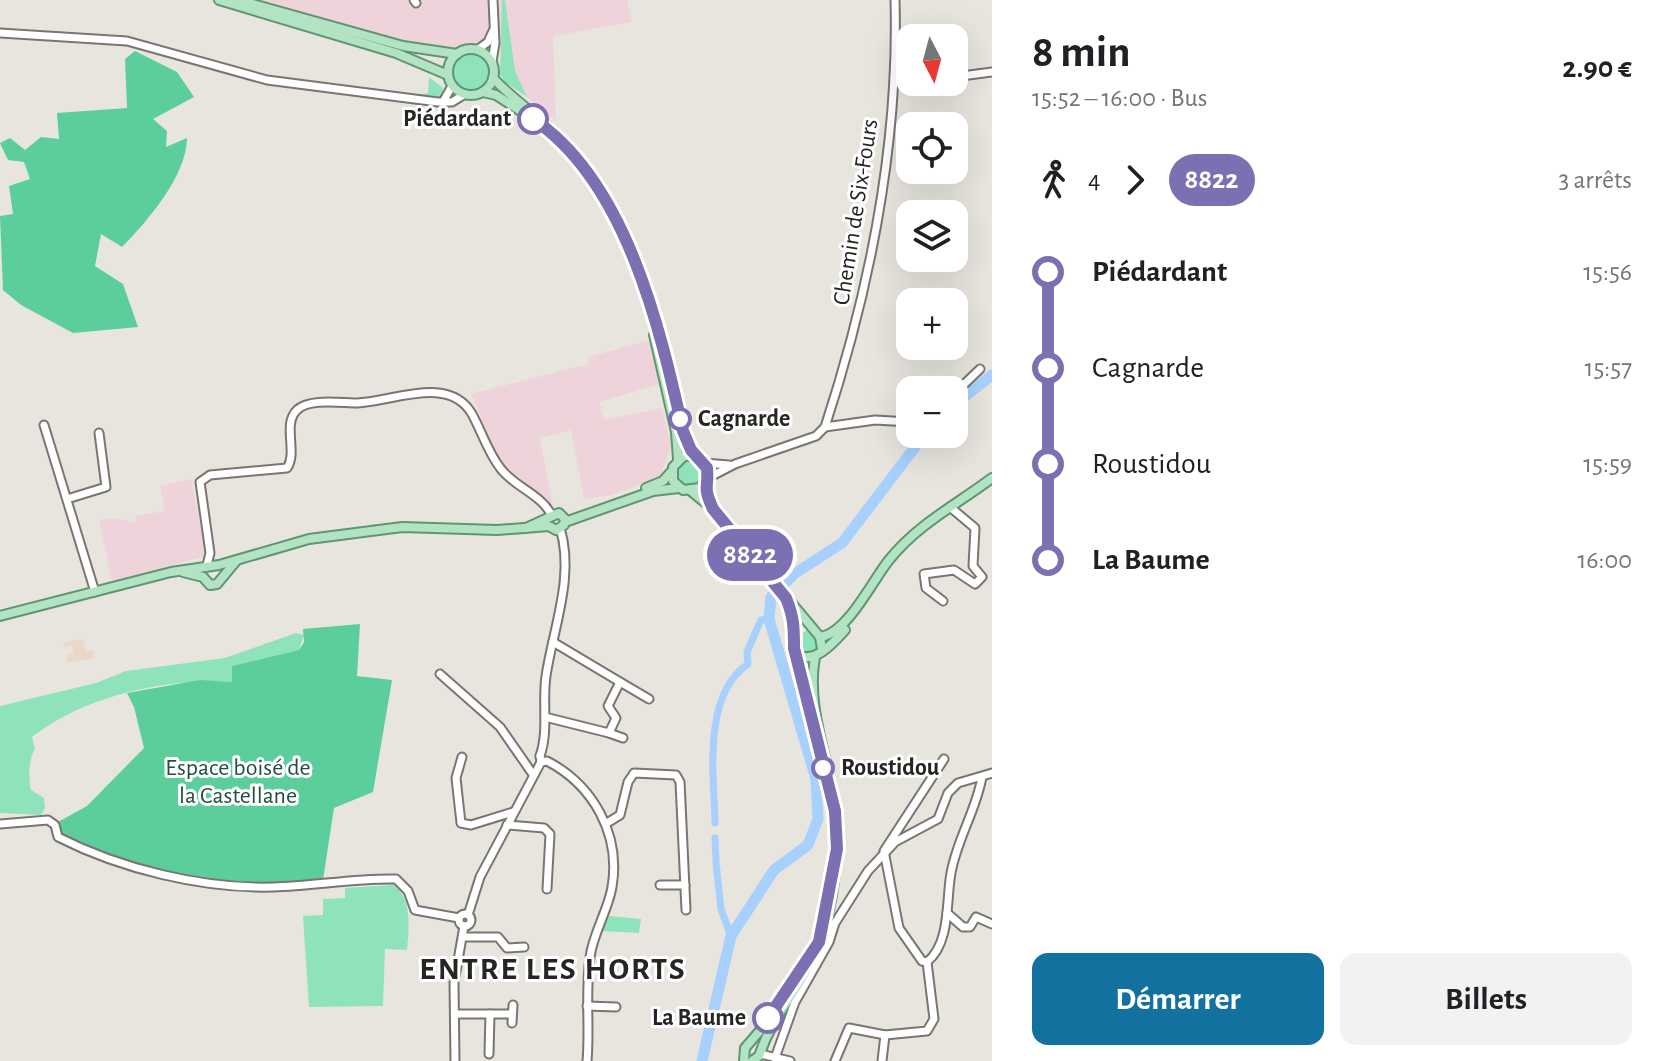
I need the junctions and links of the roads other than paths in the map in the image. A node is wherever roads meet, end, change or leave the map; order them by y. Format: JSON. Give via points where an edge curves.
{"nodes":[{"id":1,"x":219,"y":0,"type":"edge"},
{"id":2,"x":238,"y":0,"type":"edge"},
{"id":3,"x":493,"y":0,"type":"edge"},
{"id":4,"x":895,"y":0,"type":"edge"},
{"id":5,"x":495,"y":25,"type":"junction"},
{"id":6,"x":0,"y":33,"type":"edge"},
{"id":7,"x":477,"y":50,"type":"junction"},
{"id":8,"x":457,"y":54,"type":"junction"},
{"id":9,"x":492,"y":62,"type":"junction"},
{"id":10,"x":992,"y":72,"type":"edge"},
{"id":11,"x":448,"y":75,"type":"junction"},
{"id":12,"x":968,"y":75,"type":"edge"},
{"id":13,"x":493,"y":78,"type":"junction"},
{"id":14,"x":894,"y":80,"type":"joint"},
{"id":15,"x":452,"y":86,"type":"junction"},
{"id":16,"x":482,"y":92,"type":"junction"},
{"id":17,"x":465,"y":94,"type":"junction"},
{"id":18,"x":443,"y":102,"type":"junction"},
{"id":19,"x":557,"y":135,"type":"junction"},
{"id":20,"x":641,"y":281,"type":"junction"},
{"id":21,"x":980,"y":369,"type":"dead end"},
{"id":22,"x":968,"y":381,"type":"edge"},
{"id":23,"x":896,"y":421,"type":"edge"},
{"id":24,"x":44,"y":425,"type":"dead end"},
{"id":25,"x":824,"y":429,"type":"junction"},
{"id":26,"x":99,"y":433,"type":"dead end"},
{"id":27,"x":696,"y":456,"type":"junction"},
{"id":28,"x":678,"y":459,"type":"junction"},
{"id":29,"x":704,"y":463,"type":"junction"},
{"id":30,"x":735,"y":464,"type":"junction"},
{"id":31,"x":672,"y":471,"type":"junction"},
{"id":32,"x":992,"y":478,"type":"edge"},
{"id":33,"x":705,"y":482,"type":"junction"},
{"id":34,"x":679,"y":488,"type":"junction"},
{"id":35,"x":691,"y":491,"type":"junction"},
{"id":36,"x":67,"y":499,"type":"junction"},
{"id":37,"x":950,"y":507,"type":"junction"},
{"id":38,"x":713,"y":509,"type":"junction"},
{"id":39,"x":549,"y":519,"type":"junction"},
{"id":40,"x":562,"y":522,"type":"junction"},
{"id":41,"x":210,"y":553,"type":"junction"},
{"id":42,"x":238,"y":559,"type":"junction"},
{"id":43,"x":218,"y":564,"type":"junction"},
{"id":44,"x":205,"y":570,"type":"junction"},
{"id":45,"x":224,"y":576,"type":"junction"},
{"id":46,"x":873,"y":583,"type":"junction"},
{"id":47,"x":95,"y":592,"type":"junction"},
{"id":48,"x":786,"y":598,"type":"junction"},
{"id":49,"x":943,"y":601,"type":"dead end"},
{"id":50,"x":0,"y":616,"type":"edge"},
{"id":51,"x":812,"y":631,"type":"junction"},
{"id":52,"x":796,"y":636,"type":"junction"},
{"id":53,"x":820,"y":637,"type":"junction"},
{"id":54,"x":553,"y":642,"type":"junction"},
{"id":55,"x":822,"y":649,"type":"junction"},
{"id":56,"x":798,"y":655,"type":"junction"},
{"id":57,"x":815,"y":657,"type":"junction"},
{"id":58,"x":440,"y":674,"type":"dead end"},
{"id":59,"x":620,"y":682,"type":"junction"},
{"id":60,"x":649,"y":699,"type":"dead end"},
{"id":61,"x":545,"y":717,"type":"junction"},
{"id":62,"x":609,"y":733,"type":"junction"},
{"id":63,"x":623,"y":738,"type":"dead end"},
{"id":64,"x":462,"y":757,"type":"dead end"},
{"id":65,"x":544,"y":759,"type":"junction"},
{"id":66,"x":944,"y":759,"type":"dead end"},
{"id":67,"x":532,"y":773,"type":"junction"},
{"id":68,"x":992,"y":773,"type":"edge"},
{"id":69,"x":982,"y":777,"type":"junction"},
{"id":70,"x":835,"y":811,"type":"junction"},
{"id":71,"x":513,"y":812,"type":"junction"},
{"id":72,"x":607,"y":823,"type":"junction"},
{"id":73,"x":0,"y":824,"type":"edge"},
{"id":74,"x":507,"y":825,"type":"junction"},
{"id":75,"x":884,"y":851,"type":"junction"},
{"id":76,"x":660,"y":885,"type":"dead end"},
{"id":77,"x":685,"y":885,"type":"junction"},
{"id":78,"x":547,"y":889,"type":"dead end"},
{"id":79,"x":686,"y":910,"type":"dead end"},
{"id":80,"x":947,"y":913,"type":"junction"},
{"id":81,"x":468,"y":915,"type":"junction"},
{"id":82,"x":459,"y":918,"type":"junction"},
{"id":83,"x":992,"y":924,"type":"edge"},
{"id":84,"x":464,"y":926,"type":"junction"},
{"id":85,"x":465,"y":937,"type":"junction"},
{"id":86,"x":524,"y":947,"type":"dead end"},
{"id":87,"x":927,"y":962,"type":"junction"},
{"id":88,"x":587,"y":1006,"type":"junction"},
{"id":89,"x":616,"y":1007,"type":"dead end"},
{"id":90,"x":455,"y":1014,"type":"junction"},
{"id":91,"x":490,"y":1014,"type":"junction"},
{"id":92,"x":512,"y":1014,"type":"dead end"},
{"id":93,"x":885,"y":1035,"type":"junction"},
{"id":94,"x":489,"y":1054,"type":"dead end"},
{"id":95,"x":752,"y":1054,"type":"edge"},
{"id":96,"x":775,"y":1058,"type":"junction"},
{"id":97,"x":455,"y":1061,"type":"edge"},
{"id":98,"x":587,"y":1061,"type":"edge"},
{"id":99,"x":790,"y":1061,"type":"edge"},
{"id":100,"x":835,"y":1061,"type":"edge"},
{"id":101,"x":882,"y":1061,"type":"edge"}],
"edges":[{"from":1,"to":11,"type":"main road","via":[[396,53]]},
{"from":2,"to":8,"type":"main road","via":[[403,46]]},
{"from":3,"to":5,"type":"street"},
{"from":4,"to":14,"type":"street","name":"Chemin de Six-Fours"},
{"from":5,"to":7,"type":"street","via":[[488,42]]},
{"from":5,"to":9,"type":"street"},
{"from":6,"to":18,"type":"street","via":[[127,41],[267,80]]},
{"from":7,"to":8,"type":"main road"},
{"from":7,"to":9,"type":"main road"},
{"from":8,"to":11,"type":"main road"},
{"from":9,"to":13,"type":"main road"},
{"from":10,"to":12,"type":"street"},
{"from":11,"to":15,"type":"main road"},
{"from":13,"to":16,"type":"main road"},
{"from":13,"to":19,"type":"main road"},
{"from":14,"to":25,"type":"street","name":"Chemin de Six-Fours","via":[[879,216],[862,308]]},
{"from":15,"to":17,"type":"main road"},
{"from":15,"to":18,"type":"street"},
{"from":16,"to":17,"type":"main road"},
{"from":16,"to":19,"type":"main road","via":[[496,95]]},
{"from":17,"to":18,"type":"street"},
{"from":19,"to":20,"type":"main road","via":[[598,190]]},
{"from":20,"to":27,"type":"main road","via":[[683,431]]},
{"from":20,"to":28,"type":"main road"},
{"from":21,"to":22,"type":"street"},
{"from":23,"to":25,"type":"street"},
{"from":24,"to":36,"type":"street"},
{"from":25,"to":30,"type":"street"},
{"from":26,"to":36,"type":"street","via":[[106,487]]},
{"from":27,"to":28,"type":"main road"},
{"from":27,"to":29,"type":"main road"},
{"from":28,"to":31,"type":"main road"},
{"from":29,"to":30,"type":"street"},
{"from":29,"to":33,"type":"main road"},
{"from":30,"to":33,"type":"street"},
{"from":31,"to":34,"type":"main road"},
{"from":31,"to":40,"type":"main road","via":[[656,484]]},
{"from":32,"to":37,"type":"main road"},
{"from":33,"to":35,"type":"main road"},
{"from":33,"to":38,"type":"main road"},
{"from":34,"to":35,"type":"main road"},
{"from":34,"to":40,"type":"main road","via":[[653,491]]},
{"from":35,"to":38,"type":"main road"},
{"from":36,"to":47,"type":"street"},
{"from":37,"to":46,"type":"main road","via":[[917,530]]},
{"from":37,"to":49,"type":"street","via":[[975,528],[973,566],[982,577],[975,584],[954,570],[924,574],[926,588]]},
{"from":38,"to":48,"type":"main road"},
{"from":39,"to":40,"type":"main road"},
{"from":39,"to":40,"type":"main road"},
{"from":39,"to":41,"type":"street","via":[[544,504],[494,461],[471,411],[458,400],[424,392],[393,400],[305,405],[291,419],[292,459],[283,471],[210,475],[200,482]]},
{"from":39,"to":42,"type":"main road","via":[[526,528],[380,529],[287,543]]},
{"from":40,"to":54,"type":"street","via":[[563,598]]},
{"from":41,"to":43,"type":"street"},
{"from":41,"to":44,"type":"street"},
{"from":42,"to":43,"type":"main road"},
{"from":42,"to":45,"type":"main road"},
{"from":43,"to":44,"type":"main road"},
{"from":43,"to":45,"type":"main road"},
{"from":44,"to":45,"type":"main road","via":[[214,585]]},
{"from":44,"to":47,"type":"main road"},
{"from":46,"to":53,"type":"main road","via":[[836,632]]},
{"from":46,"to":55,"type":"main road","via":[[850,624]]},
{"from":47,"to":50,"type":"main road"},
{"from":48,"to":51,"type":"main road"},
{"from":48,"to":52,"type":"main road"},
{"from":51,"to":52,"type":"main road"},
{"from":51,"to":53,"type":"main road"},
{"from":52,"to":56,"type":"main road"},
{"from":53,"to":55,"type":"main road"},
{"from":54,"to":59,"type":"street"},
{"from":54,"to":61,"type":"street"},
{"from":55,"to":57,"type":"main road"},
{"from":56,"to":57,"type":"main road"},
{"from":56,"to":70,"type":"main road"},
{"from":57,"to":70,"type":"main road","via":[[813,702]]},
{"from":58,"to":67,"type":"street","via":[[500,727]]},
{"from":59,"to":60,"type":"street"},
{"from":59,"to":62,"type":"street","via":[[608,706],[616,718]]},
{"from":61,"to":62,"type":"street"},
{"from":61,"to":65,"type":"street"},
{"from":62,"to":63,"type":"street"},
{"from":64,"to":71,"type":"street","via":[[456,778],[461,823],[471,825]]},
{"from":65,"to":67,"type":"street"},
{"from":65,"to":72,"type":"street","via":[[578,782]]},
{"from":66,"to":75,"type":"street"},
{"from":67,"to":71,"type":"street"},
{"from":68,"to":69,"type":"street"},
{"from":69,"to":75,"type":"street","via":[[958,783],[938,819]]},
{"from":69,"to":80,"type":"street","via":[[951,870]]},
{"from":70,"to":95,"type":"main road","via":[[837,849],[819,942]]},
{"from":71,"to":74,"type":"street"},
{"from":72,"to":77,"type":"street","via":[[620,815],[634,773],[676,775]]},
{"from":72,"to":88,"type":"street","via":[[612,887],[591,948]]},
{"from":73,"to":82,"type":"street","via":[[48,820],[58,837],[91,853],[199,883],[275,887],[396,879],[415,910]]},
{"from":74,"to":78,"type":"street","via":[[544,828],[550,834]]},
{"from":74,"to":81,"type":"street","via":[[480,877]]},
{"from":75,"to":87,"type":"street","via":[[899,928]]},
{"from":75,"to":96,"type":"street","via":[[835,923],[795,1002]]},
{"from":76,"to":77,"type":"street"},
{"from":77,"to":79,"type":"street"},
{"from":80,"to":83,"type":"street","via":[[963,927],[970,927],[976,917]]},
{"from":80,"to":87,"type":"street","via":[[934,956]]},
{"from":81,"to":82,"type":"street"},
{"from":81,"to":84,"type":"street","via":[[470,923]]},
{"from":82,"to":84,"type":"street"},
{"from":84,"to":85,"type":"street"},
{"from":85,"to":86,"type":"street","via":[[498,937],[507,948]]},
{"from":85,"to":90,"type":"street","via":[[455,975]]},
{"from":87,"to":93,"type":"street","via":[[932,1026]]},
{"from":88,"to":89,"type":"street"},
{"from":88,"to":98,"type":"street"},
{"from":90,"to":91,"type":"street"},
{"from":90,"to":97,"type":"street"},
{"from":91,"to":92,"type":"street"},
{"from":91,"to":94,"type":"street"},
{"from":93,"to":100,"type":"street","via":[[849,1028]]},
{"from":93,"to":101,"type":"street"},
{"from":95,"to":96,"type":"street"},
{"from":96,"to":99,"type":"street"}]}
